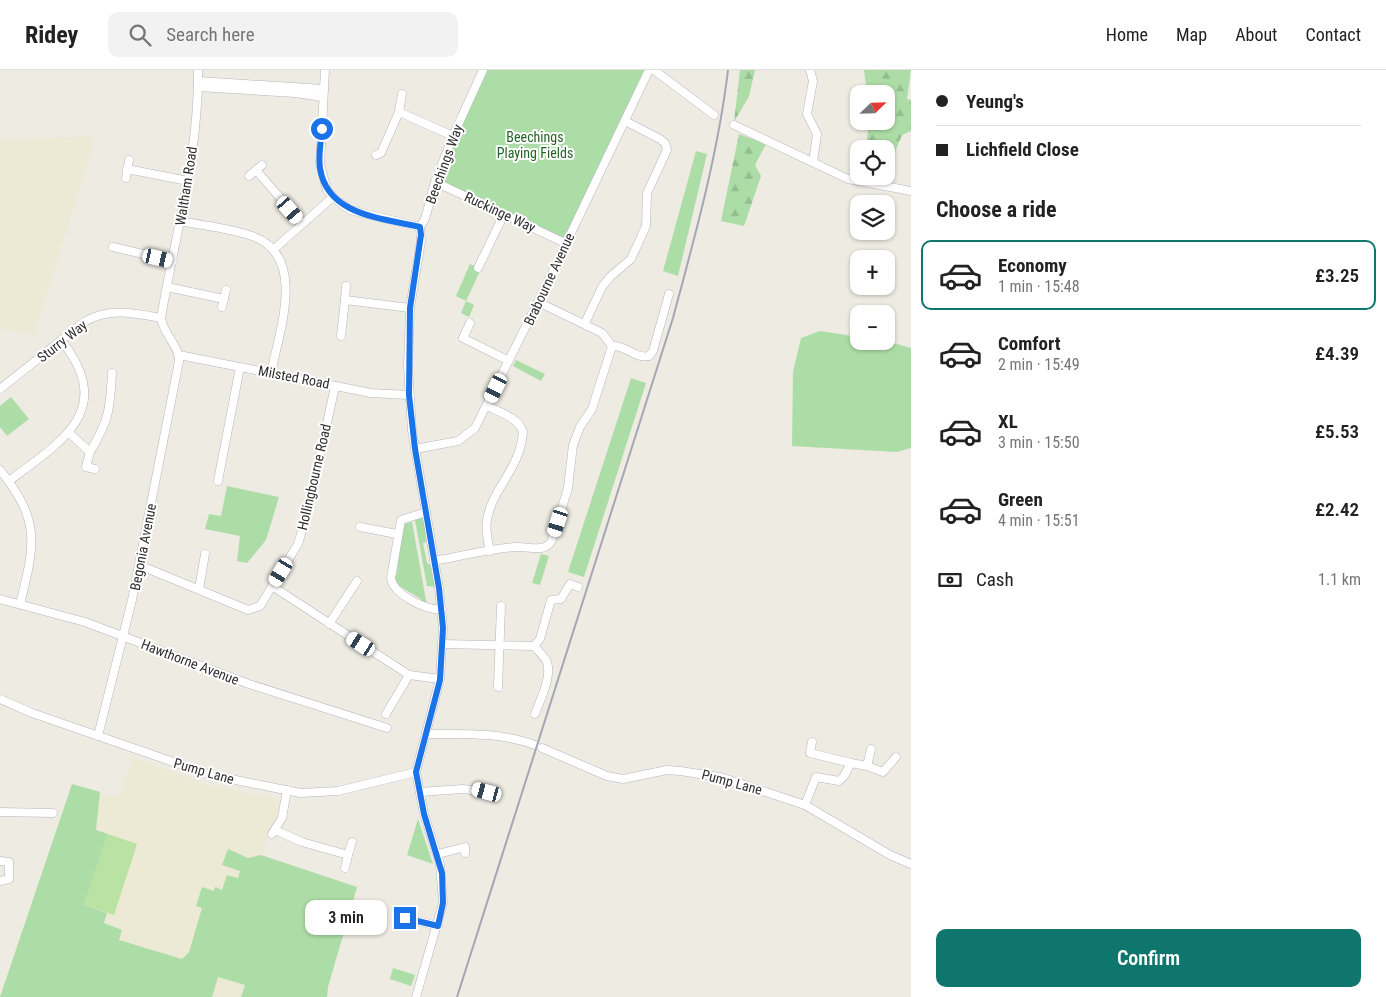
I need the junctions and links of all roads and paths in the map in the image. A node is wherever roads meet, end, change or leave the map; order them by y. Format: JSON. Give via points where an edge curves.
{"nodes":[{"id":1,"x":198,"y":70,"type":"edge"},
{"id":2,"x":325,"y":70,"type":"edge"},
{"id":3,"x":484,"y":70,"type":"edge"},
{"id":4,"x":649,"y":70,"type":"edge"},
{"id":5,"x":654,"y":70,"type":"edge"},
{"id":6,"x":810,"y":70,"type":"edge"},
{"id":7,"x":198,"y":84,"type":"junction"},
{"id":8,"x":324,"y":93,"type":"junction"},
{"id":9,"x":402,"y":94,"type":"dead end"},
{"id":10,"x":399,"y":112,"type":"junction"},
{"id":11,"x":714,"y":115,"type":"dead end"},
{"id":12,"x":625,"y":121,"type":"junction"},
{"id":13,"x":734,"y":126,"type":"dead end"},
{"id":14,"x":453,"y":136,"type":"junction"},
{"id":15,"x":376,"y":155,"type":"dead end"},
{"id":16,"x":129,"y":160,"type":"dead end"},
{"id":17,"x":813,"y":162,"type":"junction"},
{"id":18,"x":127,"y":169,"type":"junction"},
{"id":19,"x":249,"y":176,"type":"dead end"},
{"id":20,"x":126,"y":178,"type":"dead end"},
{"id":21,"x":188,"y":181,"type":"junction"},
{"id":22,"x":435,"y":182,"type":"junction"},
{"id":23,"x":911,"y":191,"type":"edge"},
{"id":24,"x":333,"y":197,"type":"junction"},
{"id":25,"x":504,"y":214,"type":"junction"},
{"id":26,"x":181,"y":221,"type":"junction"},
{"id":27,"x":302,"y":223,"type":"junction"},
{"id":28,"x":420,"y":227,"type":"junction"},
{"id":29,"x":565,"y":243,"type":"junction"},
{"id":30,"x":113,"y":247,"type":"dead end"},
{"id":31,"x":273,"y":250,"type":"junction"},
{"id":32,"x":173,"y":261,"type":"junction"},
{"id":33,"x":478,"y":268,"type":"dead end"},
{"id":34,"x":346,"y":286,"type":"dead end"},
{"id":35,"x":167,"y":287,"type":"junction"},
{"id":36,"x":669,"y":294,"type":"dead end"},
{"id":37,"x":345,"y":300,"type":"junction"},
{"id":38,"x":538,"y":302,"type":"junction"},
{"id":39,"x":222,"y":307,"type":"dead end"},
{"id":40,"x":410,"y":308,"type":"junction"},
{"id":41,"x":161,"y":318,"type":"junction"},
{"id":42,"x":470,"y":323,"type":"dead end"},
{"id":43,"x":585,"y":323,"type":"junction"},
{"id":44,"x":341,"y":336,"type":"dead end"},
{"id":45,"x":462,"y":338,"type":"junction"},
{"id":46,"x":61,"y":340,"type":"junction"},
{"id":47,"x":459,"y":346,"type":"dead end"},
{"id":48,"x":612,"y":346,"type":"junction"},
{"id":49,"x":179,"y":356,"type":"junction"},
{"id":50,"x":509,"y":361,"type":"junction"},
{"id":51,"x":240,"y":367,"type":"junction"},
{"id":52,"x":112,"y":373,"type":"dead end"},
{"id":53,"x":271,"y":373,"type":"junction"},
{"id":54,"x":335,"y":386,"type":"junction"},
{"id":55,"x":0,"y":390,"type":"edge"},
{"id":56,"x":409,"y":395,"type":"junction"},
{"id":57,"x":487,"y":406,"type":"junction"},
{"id":58,"x":69,"y":433,"type":"junction"},
{"id":59,"x":415,"y":449,"type":"junction"},
{"id":60,"x":90,"y":452,"type":"junction"},
{"id":61,"x":95,"y":469,"type":"dead end"},
{"id":62,"x":0,"y":470,"type":"edge"},
{"id":63,"x":9,"y":481,"type":"junction"},
{"id":64,"x":218,"y":481,"type":"dead end"},
{"id":65,"x":426,"y":512,"type":"junction"},
{"id":66,"x":360,"y":527,"type":"dead end"},
{"id":67,"x":397,"y":534,"type":"junction"},
{"id":68,"x":490,"y":551,"type":"junction"},
{"id":69,"x":205,"y":554,"type":"dead end"},
{"id":70,"x":434,"y":561,"type":"junction"},
{"id":71,"x":139,"y":565,"type":"junction"},
{"id":72,"x":357,"y":581,"type":"dead end"},
{"id":73,"x":272,"y":586,"type":"junction"},
{"id":74,"x":578,"y":587,"type":"dead end"},
{"id":75,"x":199,"y":590,"type":"junction"},
{"id":76,"x":0,"y":599,"type":"edge"},
{"id":77,"x":20,"y":604,"type":"junction"},
{"id":78,"x":501,"y":606,"type":"dead end"},
{"id":79,"x":442,"y":609,"type":"junction"},
{"id":80,"x":329,"y":624,"type":"junction"},
{"id":81,"x":122,"y":636,"type":"junction"},
{"id":82,"x":443,"y":644,"type":"junction"},
{"id":83,"x":500,"y":646,"type":"junction"},
{"id":84,"x":534,"y":646,"type":"junction"},
{"id":85,"x":409,"y":675,"type":"junction"},
{"id":86,"x":440,"y":680,"type":"junction"},
{"id":87,"x":498,"y":687,"type":"dead end"},
{"id":88,"x":0,"y":699,"type":"edge"},
{"id":89,"x":535,"y":714,"type":"dead end"},
{"id":90,"x":426,"y":734,"type":"junction"},
{"id":91,"x":98,"y":736,"type":"junction"},
{"id":92,"x":812,"y":742,"type":"dead end"},
{"id":93,"x":871,"y":749,"type":"dead end"},
{"id":94,"x":896,"y":757,"type":"dead end"},
{"id":95,"x":851,"y":763,"type":"junction"},
{"id":96,"x":868,"y":766,"type":"junction"},
{"id":97,"x":416,"y":772,"type":"junction"},
{"id":98,"x":288,"y":790,"type":"junction"},
{"id":99,"x":420,"y":792,"type":"junction"},
{"id":100,"x":487,"y":792,"type":"dead end"},
{"id":101,"x":805,"y":805,"type":"junction"},
{"id":102,"x":0,"y":812,"type":"edge"},
{"id":103,"x":53,"y":813,"type":"dead end"},
{"id":104,"x":352,"y":842,"type":"dead end"},
{"id":105,"x":465,"y":853,"type":"dead end"},
{"id":106,"x":438,"y":854,"type":"junction"},
{"id":107,"x":348,"y":855,"type":"junction"},
{"id":108,"x":4,"y":861,"type":"edge"},
{"id":109,"x":911,"y":864,"type":"edge"},
{"id":110,"x":344,"y":868,"type":"dead end"},
{"id":111,"x":0,"y":881,"type":"edge"},
{"id":112,"x":405,"y":918,"type":"dead end"},
{"id":113,"x":438,"y":926,"type":"junction"},
{"id":114,"x":416,"y":997,"type":"edge"}],
"edges":[{"from":1,"to":7,"type":"street","name":"Waltham Road"},
{"from":2,"to":8,"type":"street"},
{"from":3,"to":14,"type":"street","name":"Beechings Way"},
{"from":4,"to":12,"type":"street","name":"Brabourne Avenue"},
{"from":5,"to":11,"type":"street"},
{"from":6,"to":17,"type":"street","via":[[814,81],[807,114],[817,134]]},
{"from":7,"to":8,"type":"street"},
{"from":7,"to":21,"type":"street","name":"Waltham Road","via":[[197,122]]},
{"from":8,"to":24,"type":"street","via":[[320,168]]},
{"from":9,"to":10,"type":"street"},
{"from":10,"to":14,"type":"street"},
{"from":10,"to":15,"type":"street","via":[[381,153]]},
{"from":12,"to":29,"type":"street","name":"Brabourne Avenue"},
{"from":12,"to":43,"type":"street","via":[[660,139],[667,150],[647,193],[646,226],[635,251],[602,287]]},
{"from":13,"to":17,"type":"street"},
{"from":14,"to":22,"type":"street","name":"Beechings Way"},
{"from":16,"to":18,"type":"street"},
{"from":17,"to":23,"type":"street","via":[[848,179]]},
{"from":18,"to":20,"type":"street"},
{"from":18,"to":21,"type":"street"},
{"from":19,"to":27,"type":"street","via":[[259,168]]},
{"from":21,"to":26,"type":"street","name":"Waltham Road"},
{"from":22,"to":25,"type":"street","name":"Ruckinge Way"},
{"from":22,"to":28,"type":"street","name":"Beechings Way"},
{"from":24,"to":27,"type":"street"},
{"from":24,"to":28,"type":"street","via":[[352,211]]},
{"from":25,"to":29,"type":"street","name":"Ruckinge Way"},
{"from":25,"to":33,"type":"street"},
{"from":26,"to":31,"type":"street","via":[[252,236]]},
{"from":26,"to":32,"type":"street","name":"Waltham Road"},
{"from":27,"to":31,"type":"street"},
{"from":28,"to":40,"type":"street","name":"Beechings Way","via":[[421,241]]},
{"from":29,"to":38,"type":"street","name":"Brabourne Avenue"},
{"from":30,"to":32,"type":"street"},
{"from":31,"to":53,"type":"street","via":[[281,261],[287,290]]},
{"from":32,"to":35,"type":"street","name":"Waltham Road"},
{"from":34,"to":37,"type":"street"},
{"from":35,"to":39,"type":"street","via":[[225,295]]},
{"from":35,"to":41,"type":"street","name":"Waltham Road"},
{"from":36,"to":48,"type":"street","via":[[649,356]]},
{"from":37,"to":40,"type":"street"},
{"from":37,"to":44,"type":"street"},
{"from":38,"to":43,"type":"street"},
{"from":38,"to":50,"type":"street","name":"Brabourne Avenue"},
{"from":40,"to":56,"type":"street","name":"Beechings Way"},
{"from":41,"to":46,"type":"street","name":"Sturry Way","via":[[123,312],[105,313],[84,322]]},
{"from":41,"to":49,"type":"street","via":[[162,326]]},
{"from":42,"to":45,"type":"street"},
{"from":43,"to":48,"type":"street","via":[[602,333]]},
{"from":45,"to":47,"type":"street"},
{"from":45,"to":50,"type":"street"},
{"from":46,"to":55,"type":"street","name":"Sturry Way"},
{"from":46,"to":58,"type":"street","via":[[78,365],[84,388],[79,419]]},
{"from":48,"to":68,"type":"street","via":[[592,409],[573,445],[568,488],[550,543],[540,549],[524,547]]},
{"from":49,"to":51,"type":"street","name":"Milsted Road"},
{"from":49,"to":71,"type":"street","name":"Begonia Avenue"},
{"from":50,"to":57,"type":"street","name":"Brabourne Avenue"},
{"from":51,"to":53,"type":"street","name":"Milsted Road"},
{"from":51,"to":64,"type":"street"},
{"from":52,"to":60,"type":"street","via":[[110,409]]},
{"from":53,"to":54,"type":"street","name":"Milsted Road"},
{"from":54,"to":56,"type":"street","name":"Milsted Road"},
{"from":54,"to":73,"type":"street","name":"Hollingbourne Road","via":[[309,508],[298,544]]},
{"from":56,"to":59,"type":"street","name":"Beechings Way"},
{"from":57,"to":59,"type":"street","name":"Brabourne Avenue","via":[[469,435],[458,441]]},
{"from":57,"to":68,"type":"street","via":[[516,421],[523,432],[514,468],[491,505],[487,519]]},
{"from":58,"to":60,"type":"street"},
{"from":58,"to":63,"type":"street"},
{"from":59,"to":65,"type":"street","name":"Beechings Way"},
{"from":60,"to":61,"type":"street","via":[[86,467]]},
{"from":62,"to":63,"type":"street"},
{"from":63,"to":77,"type":"street","via":[[23,503],[32,534],[32,556]]},
{"from":65,"to":67,"type":"street","via":[[401,520]]},
{"from":65,"to":70,"type":"street","name":"Beechings Way"},
{"from":66,"to":67,"type":"street"},
{"from":67,"to":79,"type":"street","via":[[392,584],[396,590],[429,610]]},
{"from":68,"to":70,"type":"street"},
{"from":69,"to":75,"type":"street"},
{"from":70,"to":79,"type":"street","name":"Beechings Way"},
{"from":71,"to":75,"type":"street","name":"Hollingbourne Road"},
{"from":71,"to":81,"type":"street","name":"Begonia Avenue"},
{"from":72,"to":80,"type":"street"},
{"from":73,"to":75,"type":"street","name":"Hollingbourne Road","via":[[260,606],[251,611]]},
{"from":73,"to":80,"type":"street"},
{"from":74,"to":84,"type":"street","via":[[570,584],[561,599],[551,600],[540,639]]},
{"from":76,"to":77,"type":"street","name":"Hawthorne Avenue"},
{"from":77,"to":81,"type":"street","name":"Hawthorne Avenue"},
{"from":78,"to":83,"type":"street"},
{"from":79,"to":82,"type":"street","name":"Beechings Way"},
{"from":80,"to":85,"type":"street"},
{"from":81,"to":85,"type":"street","name":"Hawthorne Avenue","via":[[249,684],[383,722]]},
{"from":81,"to":91,"type":"street","name":"Begonia Avenue"},
{"from":82,"to":83,"type":"street"},
{"from":82,"to":86,"type":"street","name":"Beechings Way"},
{"from":83,"to":84,"type":"street"},
{"from":83,"to":87,"type":"street"},
{"from":84,"to":89,"type":"street","via":[[546,660],[547,668],[546,682]]},
{"from":85,"to":86,"type":"street"},
{"from":86,"to":90,"type":"street","name":"Beechings Way"},
{"from":88,"to":91,"type":"street","name":"Pump Lane"},
{"from":90,"to":97,"type":"street","name":"Beechings Way"},
{"from":90,"to":101,"type":"street","name":"Pump Lane","via":[[478,734],[522,740],[608,776],[624,779],[667,770],[701,773]]},
{"from":91,"to":98,"type":"street","name":"Pump Lane","via":[[211,775]]},
{"from":92,"to":95,"type":"street","via":[[810,753]]},
{"from":93,"to":96,"type":"street"},
{"from":94,"to":96,"type":"street","via":[[883,772]]},
{"from":95,"to":96,"type":"street"},
{"from":95,"to":101,"type":"street","via":[[839,781],[816,777]]},
{"from":97,"to":98,"type":"street","name":"Pump Lane","via":[[327,793]]},
{"from":97,"to":99,"type":"street","name":"Beechings Way"},
{"from":98,"to":107,"type":"street","via":[[283,813],[273,832]]},
{"from":99,"to":100,"type":"street","via":[[462,789]]},
{"from":99,"to":106,"type":"street","name":"Beechings Way"},
{"from":101,"to":109,"type":"street","name":"Pump Lane"},
{"from":102,"to":103,"type":"street"},
{"from":104,"to":107,"type":"street"},
{"from":105,"to":106,"type":"street","via":[[465,847]]},
{"from":106,"to":113,"type":"street","name":"Beechings Way","via":[[443,889]]},
{"from":107,"to":110,"type":"street"},
{"from":108,"to":111,"type":"street","via":[[10,878]]},
{"from":112,"to":113,"type":"street"},
{"from":113,"to":114,"type":"street","name":"Beechings Way"}]}
